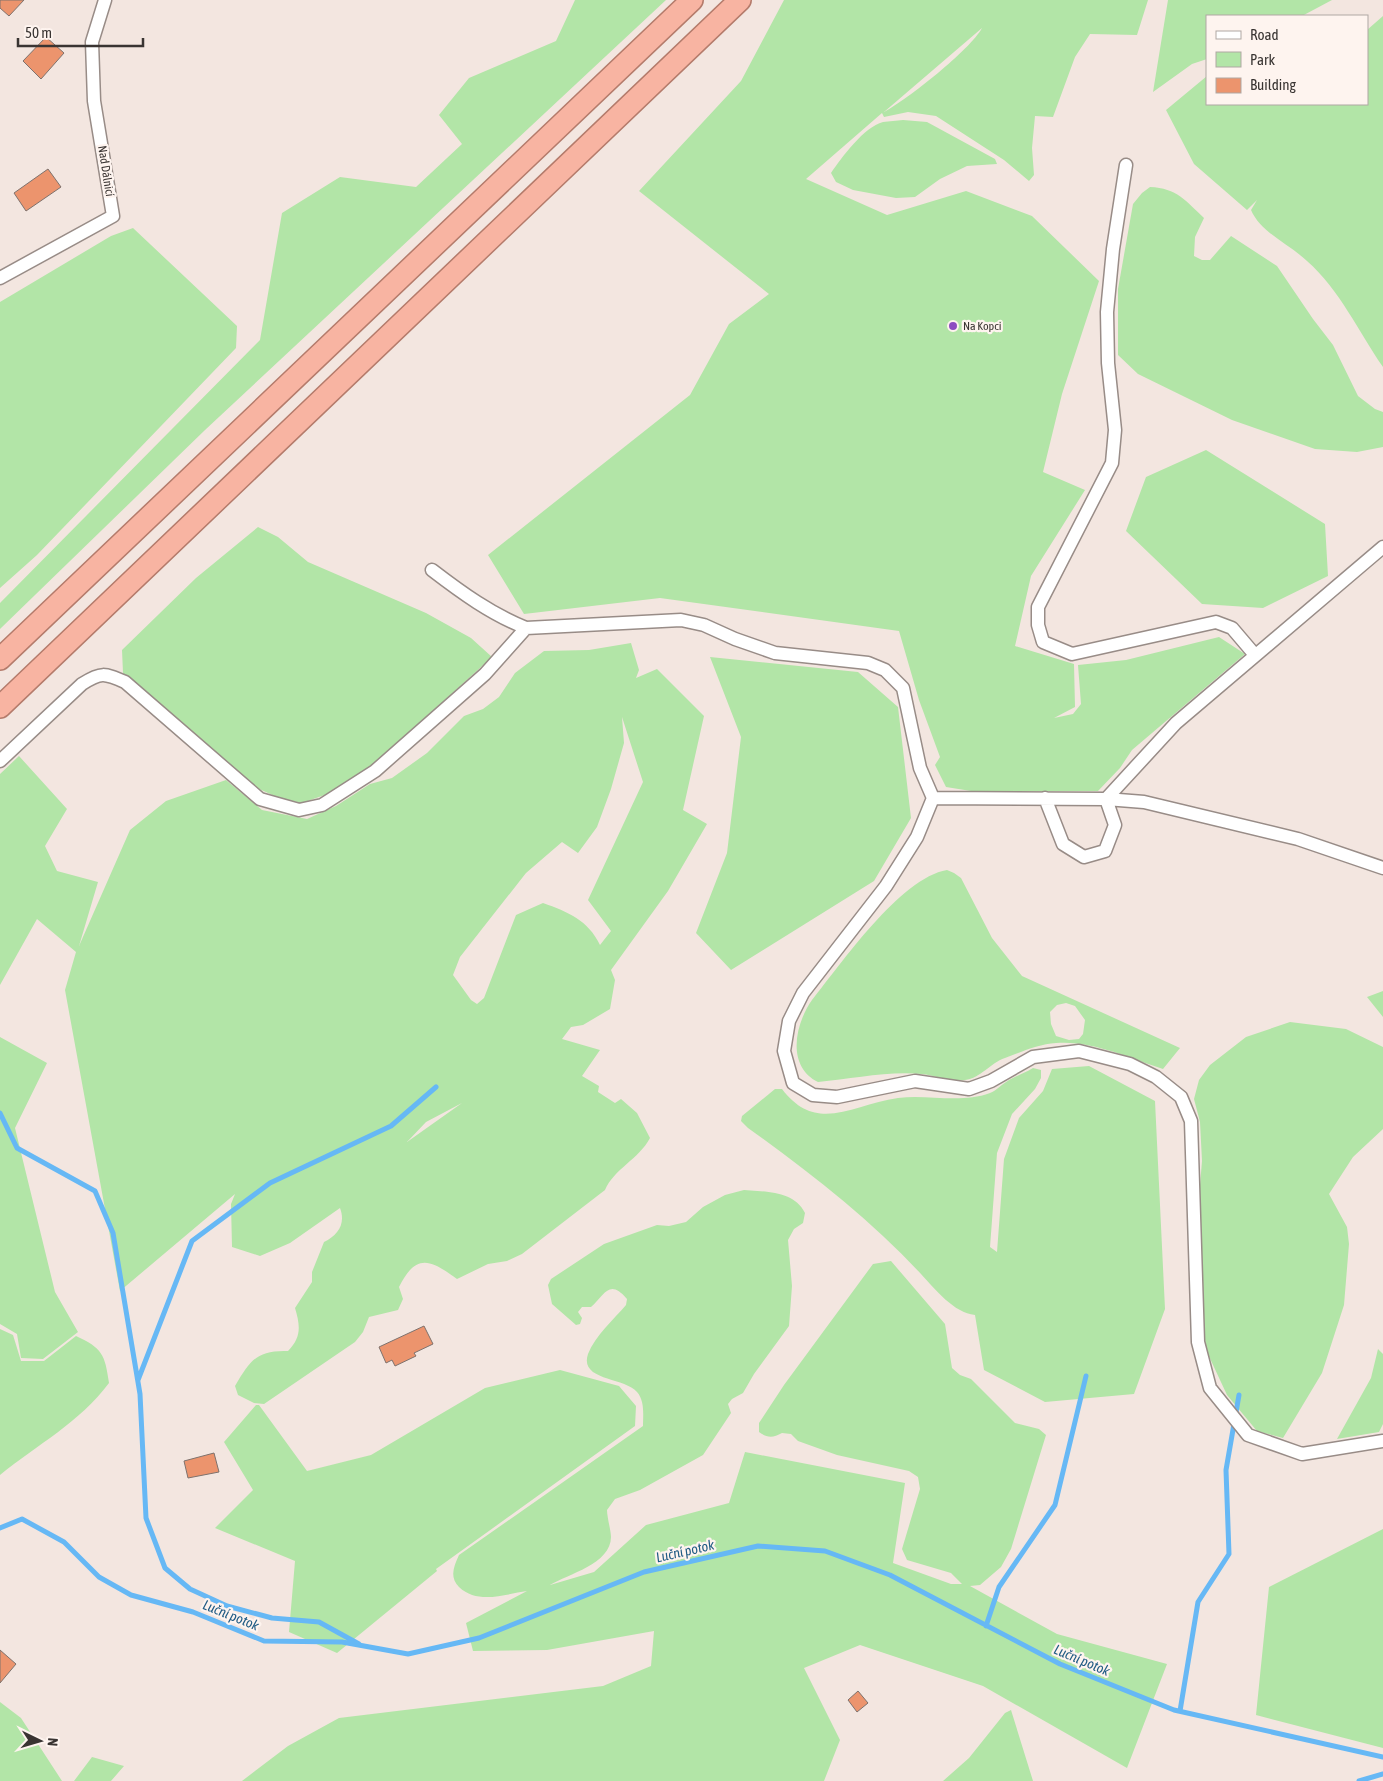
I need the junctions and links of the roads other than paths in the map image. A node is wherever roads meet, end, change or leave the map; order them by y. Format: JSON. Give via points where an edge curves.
{"nodes":[{"id":1,"x":105,"y":0,"type":"edge"},
{"id":2,"x":692,"y":0,"type":"edge"},
{"id":3,"x":740,"y":0,"type":"edge"},
{"id":4,"x":1126,"y":165,"type":"dead end"},
{"id":5,"x":0,"y":278,"type":"edge"},
{"id":6,"x":1383,"y":547,"type":"edge"},
{"id":7,"x":432,"y":570,"type":"dead end"},
{"id":8,"x":526,"y":628,"type":"junction"},
{"id":9,"x":1256,"y":655,"type":"junction"},
{"id":10,"x":0,"y":659,"type":"edge"},
{"id":11,"x":0,"y":707,"type":"edge"},
{"id":12,"x":0,"y":761,"type":"edge"},
{"id":13,"x":933,"y":798,"type":"junction"},
{"id":14,"x":1045,"y":798,"type":"junction"},
{"id":15,"x":1106,"y":798,"type":"junction"},
{"id":16,"x":1383,"y":868,"type":"edge"},
{"id":17,"x":1383,"y":1441,"type":"edge"}],
"edges":[{"from":1,"to":5,"type":"street","name":"Nad Dálnicí","via":[[92,42],[94,101],[113,216]]},
{"from":2,"to":10,"type":"highway"},
{"from":3,"to":11,"type":"highway"},
{"from":4,"to":9,"type":"street","via":[[1107,312],[1115,430],[1112,463],[1038,607],[1038,625],[1043,642],[1072,654],[1216,622],[1232,628]]},
{"from":6,"to":9,"type":"street"},
{"from":7,"to":8,"type":"street","via":[[468,597]]},
{"from":8,"to":12,"type":"street","via":[[485,674],[375,771],[322,805],[299,810],[260,799],[125,682],[109,675],[97,674],[82,684]]},
{"from":8,"to":13,"type":"street","via":[[680,620],[704,624],[775,653],[868,664],[884,670],[902,688],[920,768]]},
{"from":9,"to":15,"type":"street","via":[[1176,723]]},
{"from":13,"to":14,"type":"street"},
{"from":13,"to":17,"type":"street","via":[[917,837],[886,886],[803,994],[789,1021],[784,1051],[792,1083],[812,1095],[837,1097],[915,1081],[969,1089],[991,1081],[1034,1057],[1079,1052],[1130,1064],[1156,1077],[1181,1097],[1191,1120],[1198,1342],[1210,1388],[1248,1435],[1302,1454]]},
{"from":14,"to":15,"type":"street"},
{"from":14,"to":15,"type":"street","via":[[1063,844],[1084,857],[1105,851],[1109,843],[1115,825]]},
{"from":15,"to":16,"type":"street","via":[[1144,802],[1228,821],[1298,839]]}]}
